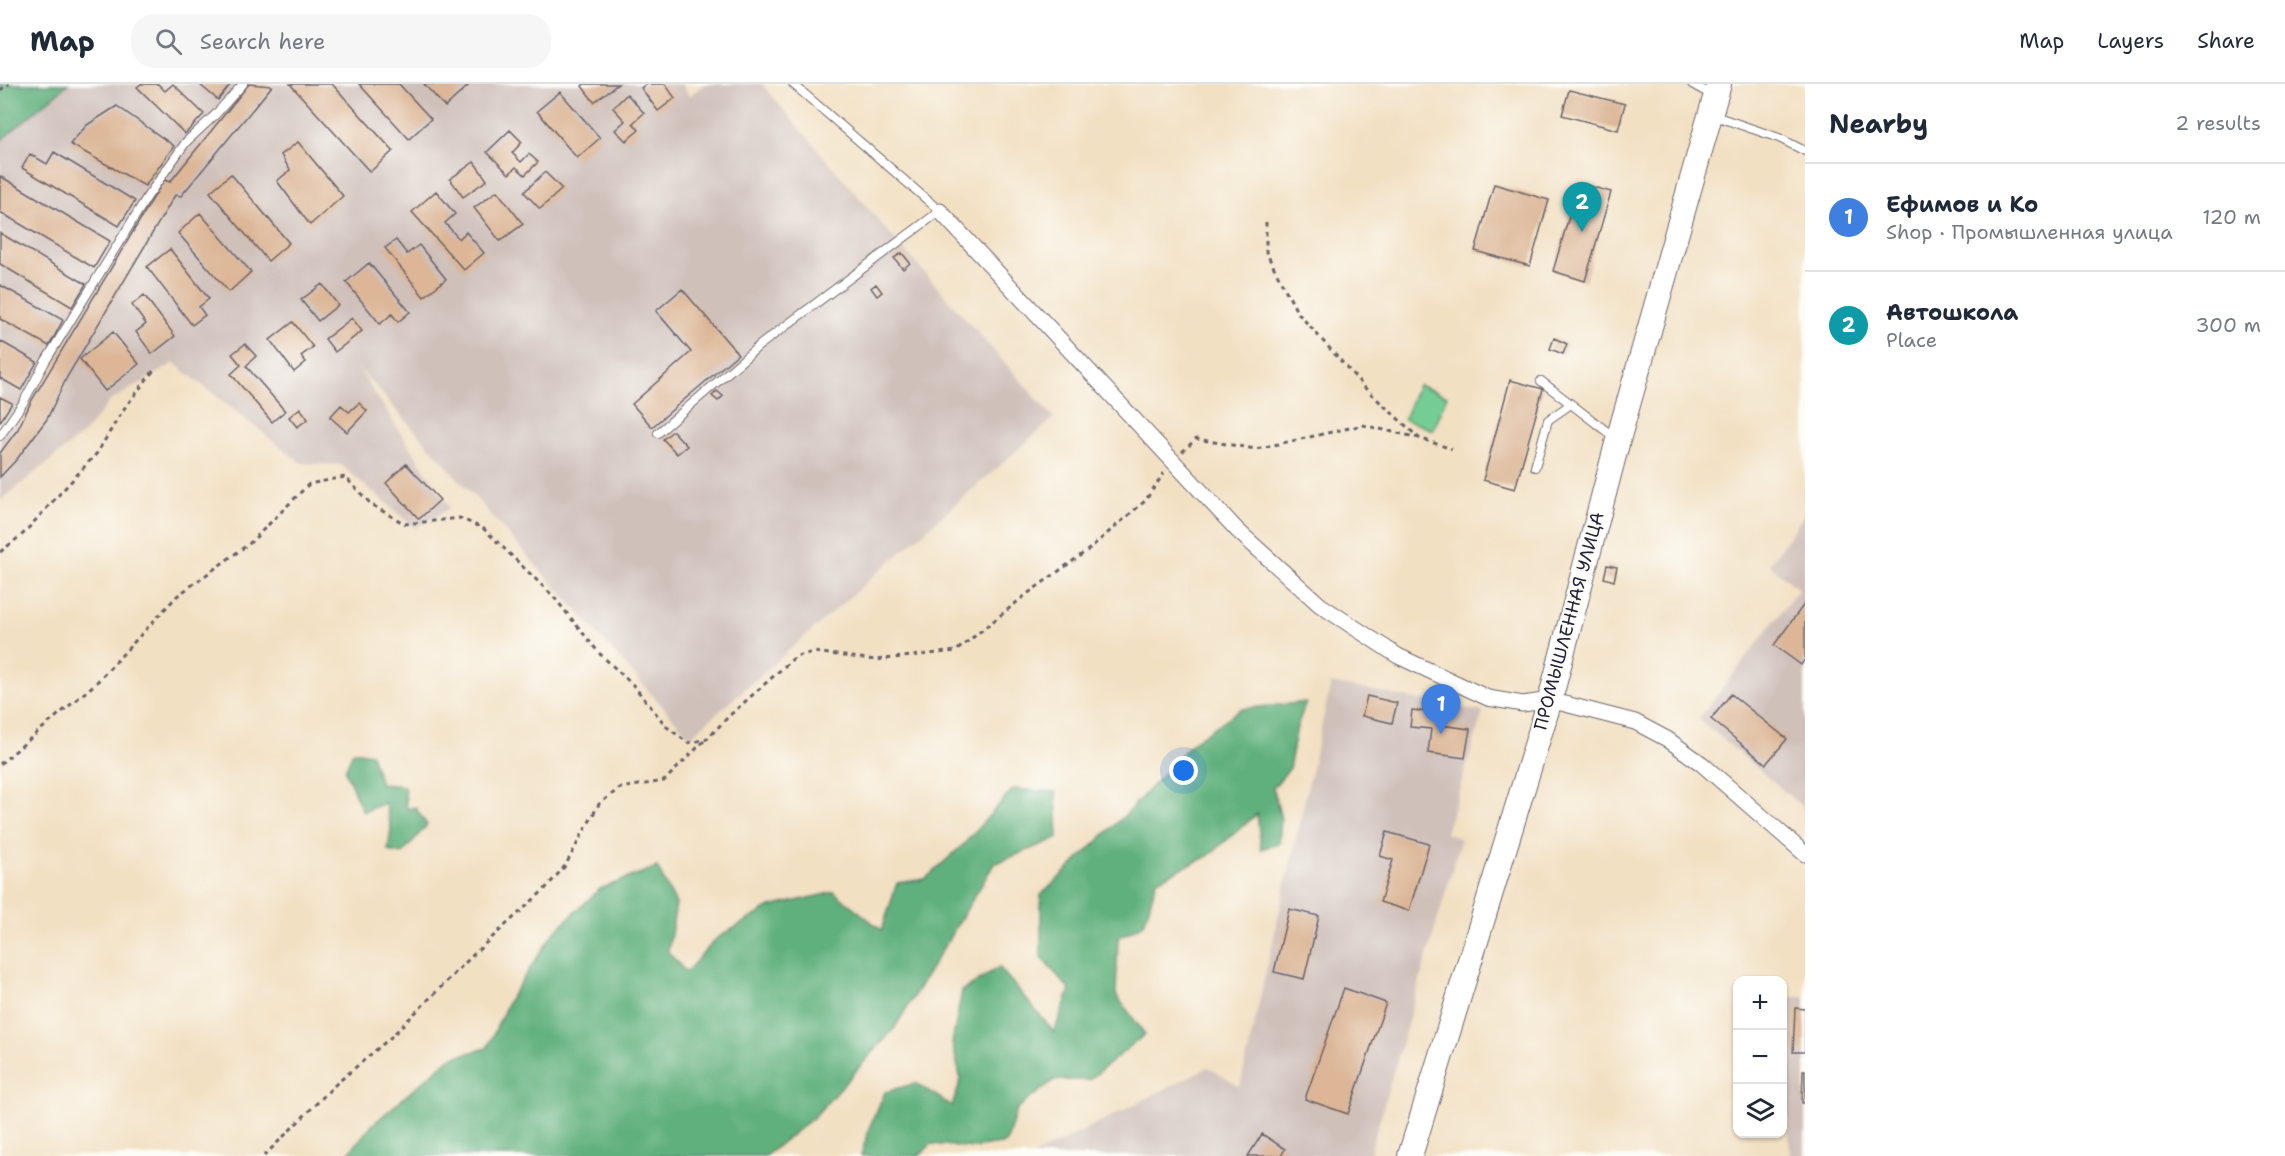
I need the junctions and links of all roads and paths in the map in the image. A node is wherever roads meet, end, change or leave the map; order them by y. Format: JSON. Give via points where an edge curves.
{"nodes":[{"id":1,"x":9,"y":84,"type":"edge"},
{"id":2,"x":243,"y":84,"type":"edge"},
{"id":3,"x":793,"y":84,"type":"edge"},
{"id":4,"x":1692,"y":84,"type":"edge"},
{"id":5,"x":0,"y":90,"type":"edge"},
{"id":6,"x":1715,"y":98,"type":"edge"},
{"id":7,"x":1805,"y":151,"type":"edge"},
{"id":8,"x":940,"y":211,"type":"junction"},
{"id":9,"x":1266,"y":222,"type":"dead end"},
{"id":10,"x":154,"y":370,"type":"dead end"},
{"id":11,"x":1541,"y":381,"type":"dead end"},
{"id":12,"x":1571,"y":404,"type":"junction"},
{"id":13,"x":658,"y":433,"type":"dead end"},
{"id":14,"x":0,"y":436,"type":"edge"},
{"id":15,"x":1419,"y":438,"type":"junction"},
{"id":16,"x":1618,"y":440,"type":"junction"},
{"id":17,"x":1452,"y":449,"type":"dead end"},
{"id":18,"x":1173,"y":461,"type":"junction"},
{"id":19,"x":1536,"y":467,"type":"dead end"},
{"id":20,"x":0,"y":552,"type":"edge"},
{"id":21,"x":1550,"y":700,"type":"junction"},
{"id":22,"x":706,"y":739,"type":"junction"},
{"id":23,"x":0,"y":764,"type":"edge"},
{"id":24,"x":1805,"y":854,"type":"edge"},
{"id":25,"x":264,"y":1156,"type":"edge"},
{"id":26,"x":1410,"y":1156,"type":"edge"}],
"edges":[{"from":1,"to":5,"type":"path"},
{"from":2,"to":14,"type":"lane","via":[[186,142],[147,197]]},
{"from":3,"to":8,"type":"lane"},
{"from":4,"to":6,"type":"lane"},
{"from":6,"to":7,"type":"lane"},
{"from":6,"to":16,"type":"main road","name":"ПРОМЫШЛЕННАЯ УЛИЦА"},
{"from":8,"to":13,"type":"lane","via":[[760,345]]},
{"from":8,"to":18,"type":"street"},
{"from":9,"to":15,"type":"path","via":[[1266,252],[1297,312],[1366,389]]},
{"from":10,"to":20,"type":"path","via":[[97,453],[23,534]]},
{"from":11,"to":12,"type":"lane"},
{"from":12,"to":16,"type":"lane"},
{"from":12,"to":19,"type":"lane","via":[[1548,420]]},
{"from":15,"to":17,"type":"path"},
{"from":15,"to":18,"type":"path","via":[[1363,425],[1256,449],[1196,439]]},
{"from":16,"to":21,"type":"main road","name":"ПРОМЫШЛЕННАЯ УЛИЦА"},
{"from":18,"to":21,"type":"street","via":[[1238,531],[1320,605],[1398,656],[1488,698],[1523,704]]},
{"from":18,"to":22,"type":"path","via":[[1144,501],[1088,550],[956,651],[875,660],[814,652],[796,656]]},
{"from":21,"to":24,"type":"street","via":[[1635,722],[1667,739],[1702,764]]},
{"from":21,"to":26,"type":"main road","name":"ПРОМЫШЛЕННАЯ УЛИЦА"},
{"from":22,"to":23,"type":"path","via":[[688,743],[667,727],[553,596],[484,529],[460,518],[405,524],[372,505],[345,477],[309,484],[250,543],[177,596],[95,684]]},
{"from":22,"to":25,"type":"path","via":[[664,781],[620,788],[599,804],[565,866],[545,889]]}]}
